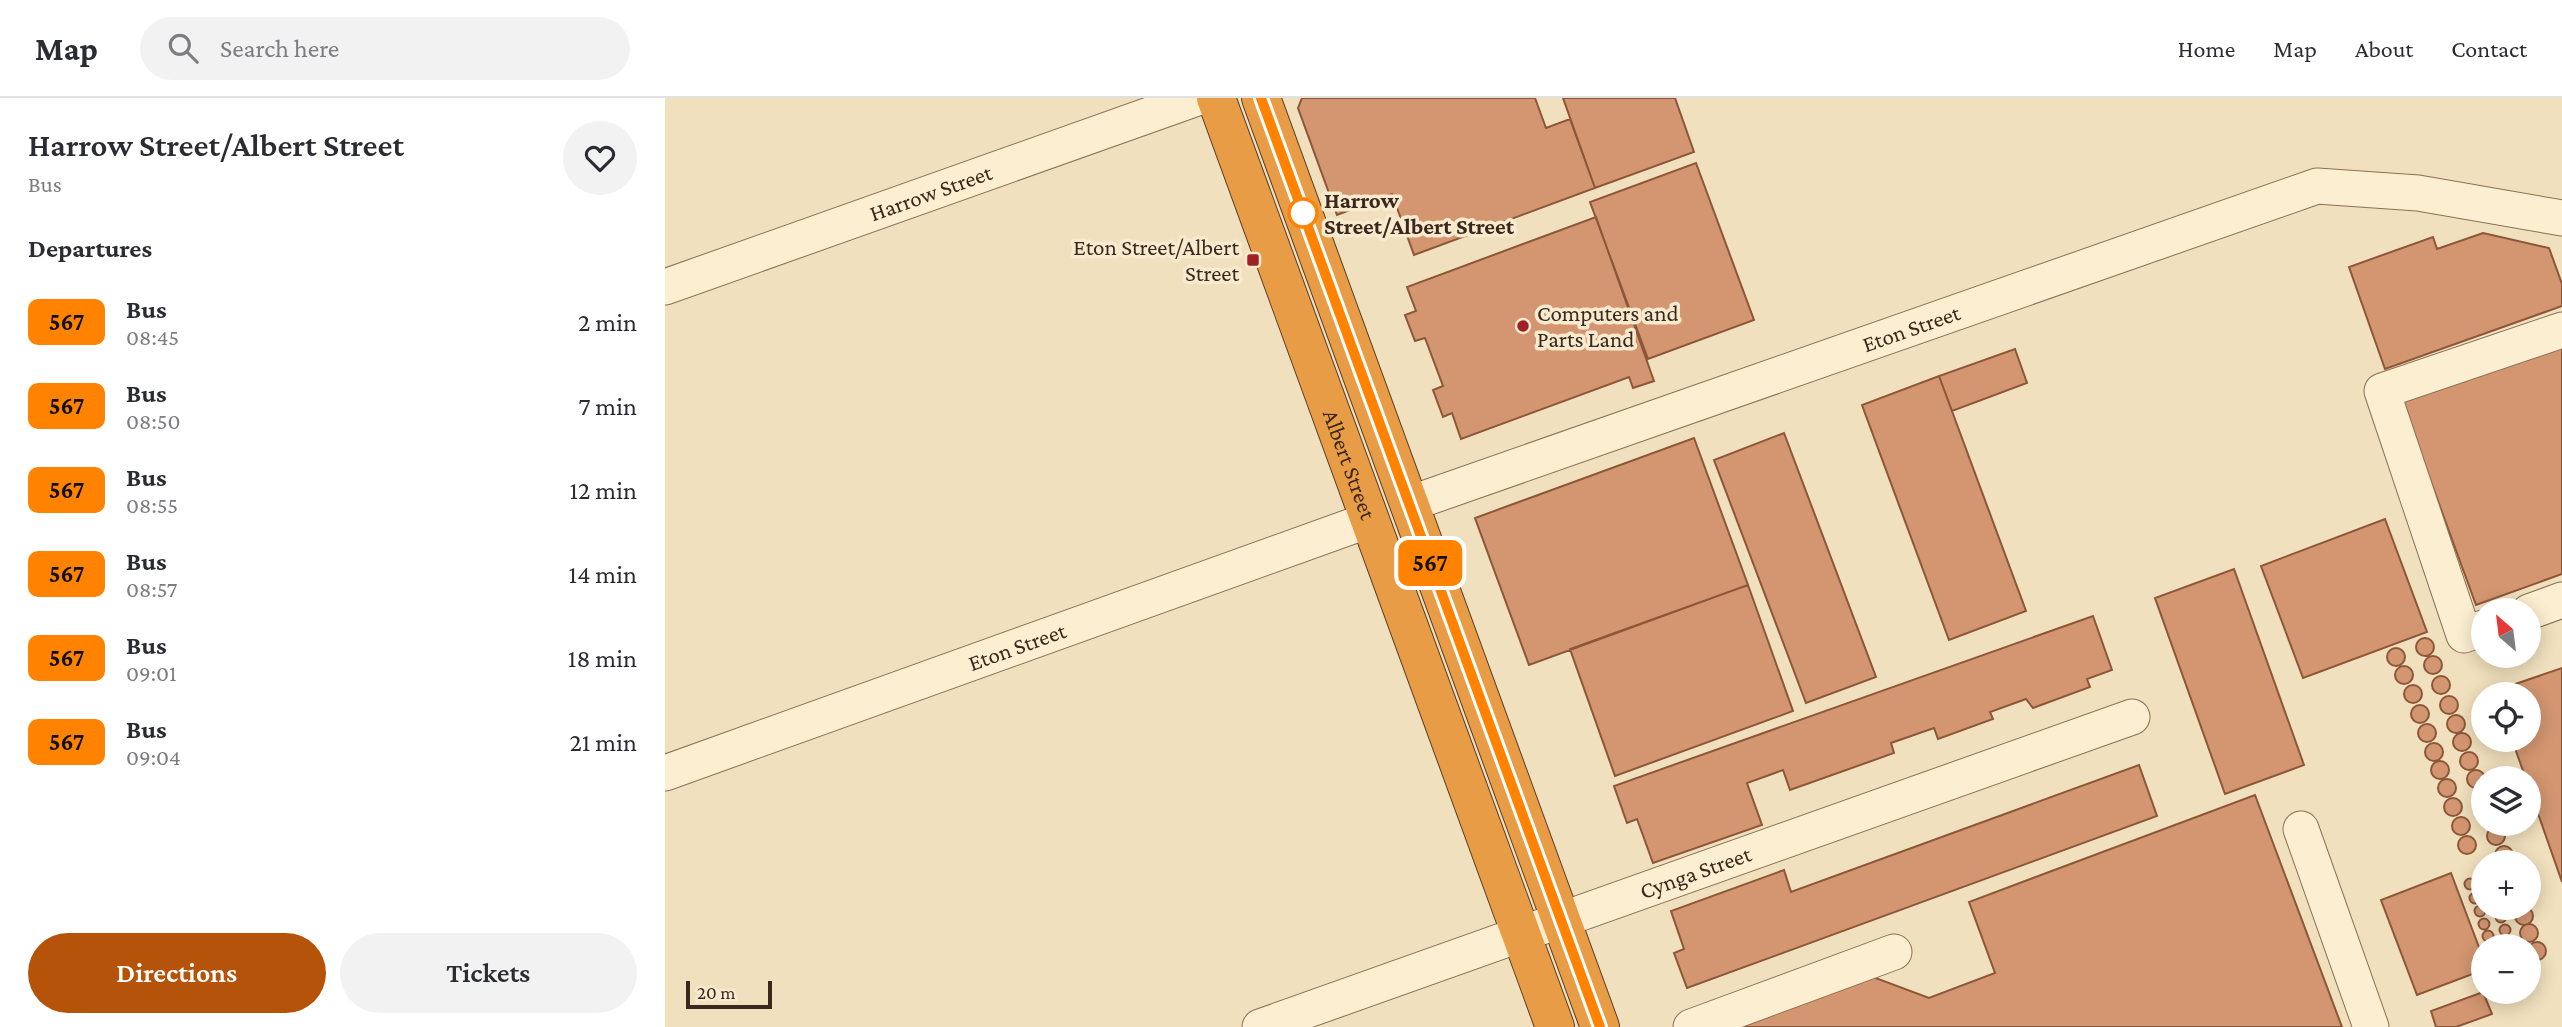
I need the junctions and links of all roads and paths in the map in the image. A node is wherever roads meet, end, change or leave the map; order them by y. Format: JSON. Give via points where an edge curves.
{"nodes":[{"id":1,"x":1197,"y":98,"type":"edge"},
{"id":2,"x":1216,"y":98,"type":"edge"},
{"id":3,"x":1261,"y":98,"type":"edge"},
{"id":4,"x":1284,"y":162,"type":"junction"},
{"id":5,"x":1243,"y":177,"type":"junction"},
{"id":6,"x":2562,"y":218,"type":"edge"},
{"id":7,"x":665,"y":287,"type":"edge"},
{"id":8,"x":1332,"y":292,"type":"junction"},
{"id":9,"x":1290,"y":306,"type":"junction"},
{"id":10,"x":2562,"y":330,"type":"edge"},
{"id":11,"x":1409,"y":504,"type":"junction"},
{"id":12,"x":1369,"y":520,"type":"junction"},
{"id":13,"x":2562,"y":600,"type":"edge"},
{"id":14,"x":2541,"y":608,"type":"edge"},
{"id":15,"x":2471,"y":632,"type":"edge"},
{"id":16,"x":2132,"y":717,"type":"dead end"},
{"id":17,"x":665,"y":773,"type":"edge"},
{"id":18,"x":2301,"y":829,"type":"dead end"},
{"id":19,"x":1561,"y":919,"type":"junction"},
{"id":20,"x":1521,"y":934,"type":"junction"},
{"id":21,"x":1894,"y":953,"type":"dead end"},
{"id":22,"x":1260,"y":1027,"type":"edge"},
{"id":23,"x":1555,"y":1027,"type":"edge"},
{"id":24,"x":1600,"y":1027,"type":"edge"},
{"id":25,"x":1691,"y":1027,"type":"edge"},
{"id":26,"x":2371,"y":1027,"type":"edge"}],
"edges":[{"from":1,"to":7,"type":"street","name":"Harrow Street"},
{"from":2,"to":5,"type":"highway","name":"Albert Street"},
{"from":3,"to":4,"type":"highway","name":"Albert Street"},
{"from":4,"to":5,"type":"highway"},
{"from":4,"to":8,"type":"highway","name":"Albert Street"},
{"from":5,"to":9,"type":"highway","name":"Albert Street"},
{"from":6,"to":11,"type":"street","name":"Eton Street","via":[[2418,193],[2318,186]]},
{"from":8,"to":9,"type":"highway"},
{"from":8,"to":11,"type":"highway","name":"Albert Street"},
{"from":9,"to":12,"type":"highway","name":"Albert Street"},
{"from":10,"to":15,"type":"street","via":[[2382,391],[2464,635]]},
{"from":11,"to":12,"type":"highway"},
{"from":11,"to":19,"type":"highway","name":"Albert Street"},
{"from":12,"to":17,"type":"street","name":"Eton Street"},
{"from":12,"to":20,"type":"highway","name":"Albert Street"},
{"from":13,"to":14,"type":"street"},
{"from":16,"to":19,"type":"street","name":"Cynga Street"},
{"from":18,"to":26,"type":"street"},
{"from":19,"to":20,"type":"street","name":"Cynga Street"},
{"from":19,"to":24,"type":"highway","name":"Albert Street"},
{"from":20,"to":22,"type":"street","name":"Cynga Street"},
{"from":20,"to":23,"type":"highway","name":"Albert Street"},
{"from":21,"to":25,"type":"street"}]}
